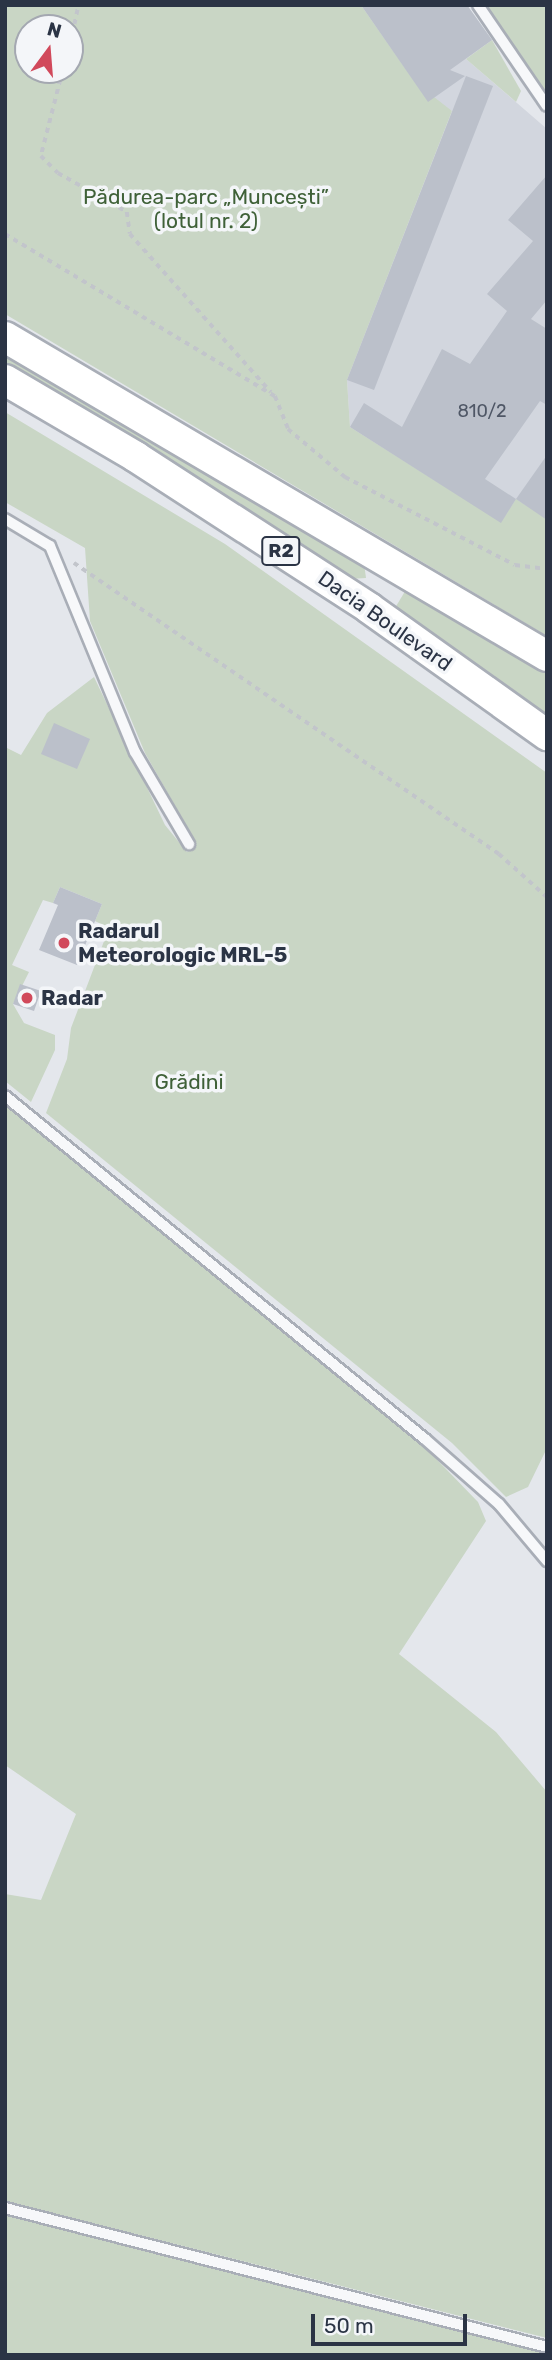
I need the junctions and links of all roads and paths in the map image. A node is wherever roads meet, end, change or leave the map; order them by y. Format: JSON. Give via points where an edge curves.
{"nodes":[{"id":1,"x":478,"y":5,"type":"edge"},
{"id":2,"x":59,"y":84,"type":"edge"},
{"id":3,"x":547,"y":107,"type":"edge"},
{"id":4,"x":5,"y":234,"type":"edge"},
{"id":5,"x":5,"y":337,"type":"edge"},
{"id":6,"x":5,"y":380,"type":"edge"},
{"id":7,"x":275,"y":396,"type":"junction"},
{"id":8,"x":5,"y":519,"type":"edge"},
{"id":9,"x":50,"y":546,"type":"junction"},
{"id":10,"x":396,"y":569,"type":"junction"},
{"id":11,"x":547,"y":569,"type":"edge"},
{"id":12,"x":369,"y":608,"type":"junction"},
{"id":13,"x":547,"y":656,"type":"edge"},
{"id":14,"x":547,"y":735,"type":"edge"},
{"id":15,"x":189,"y":844,"type":"dead end"},
{"id":16,"x":547,"y":897,"type":"edge"},
{"id":17,"x":5,"y":1096,"type":"edge"},
{"id":18,"x":547,"y":1561,"type":"edge"},
{"id":19,"x":5,"y":2208,"type":"edge"},
{"id":20,"x":547,"y":2347,"type":"edge"}],
"edges":[{"from":1,"to":3,"type":"lane"},
{"from":2,"to":7,"type":"path","via":[[41,156],[58,173],[127,212],[130,234]]},
{"from":4,"to":7,"type":"path"},
{"from":5,"to":10,"type":"main road","number":"R2"},
{"from":6,"to":12,"type":"main road","name":"Dacia Boulevard","number":"R2","via":[[136,457]]},
{"from":7,"to":11,"type":"path","via":[[288,429],[345,477],[515,565]]},
{"from":8,"to":9,"type":"lane"},
{"from":9,"to":15,"type":"lane","via":[[135,752]]},
{"from":9,"to":16,"type":"path","via":[[499,854]]},
{"from":10,"to":12,"type":"main road"},
{"from":10,"to":13,"type":"main road","number":"R2"},
{"from":12,"to":14,"type":"main road","name":"Dacia Boulevard","number":"R2"},
{"from":17,"to":18,"type":"lane","via":[[425,1439],[499,1504]]},
{"from":19,"to":20,"type":"lane"}]}
